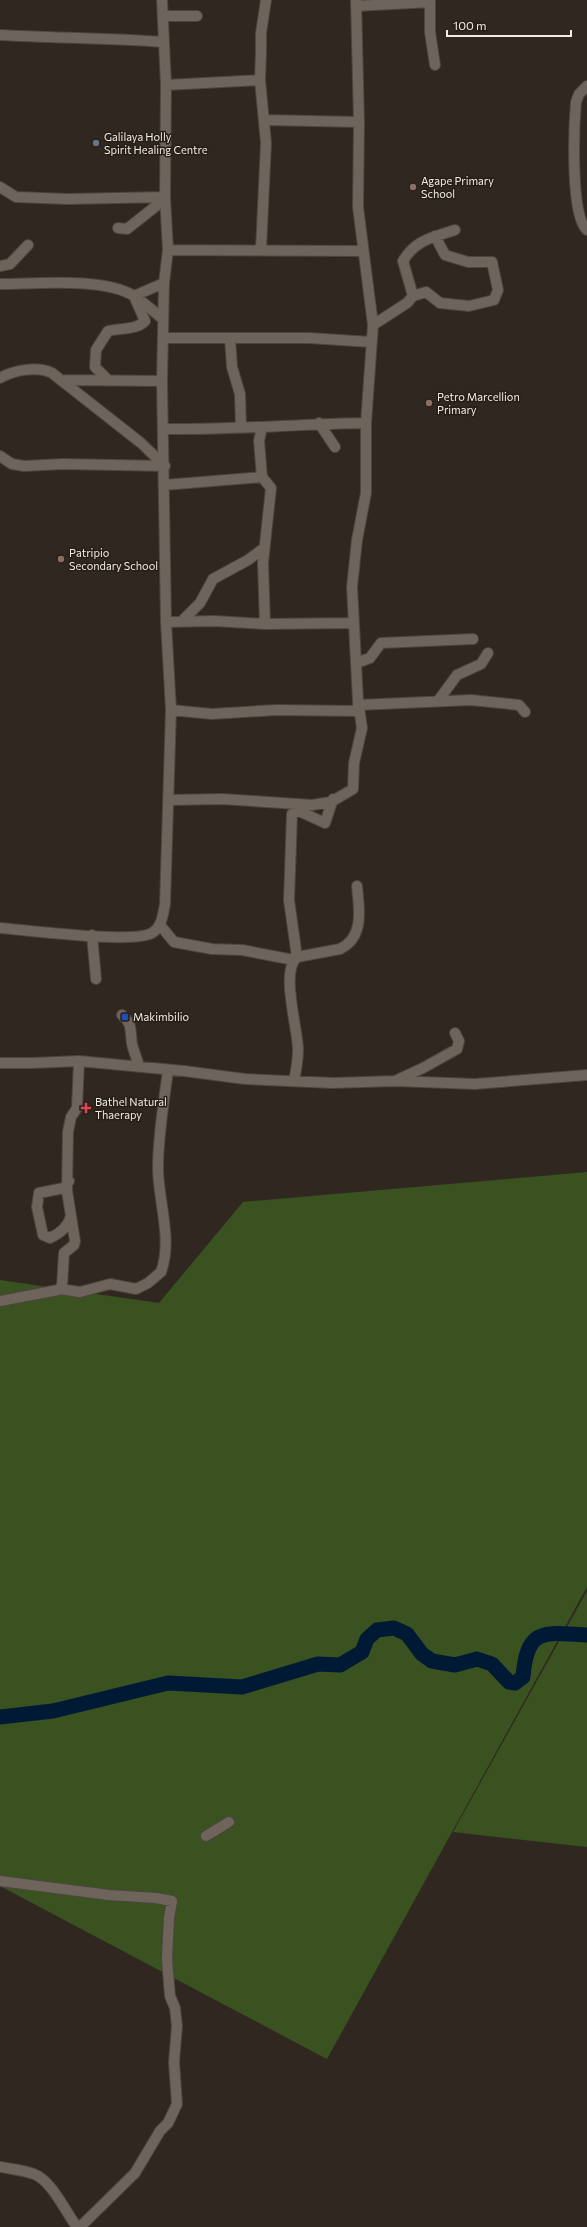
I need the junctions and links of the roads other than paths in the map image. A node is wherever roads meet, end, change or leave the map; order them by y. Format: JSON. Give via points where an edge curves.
{"nodes":[{"id":1,"x":162,"y":0,"type":"edge"},
{"id":2,"x":266,"y":0,"type":"edge"},
{"id":3,"x":356,"y":3,"type":"edge"},
{"id":4,"x":163,"y":16,"type":"junction"},
{"id":5,"x":197,"y":16,"type":"dead end"},
{"id":6,"x":0,"y":35,"type":"edge"},
{"id":7,"x":164,"y":42,"type":"junction"},
{"id":8,"x":435,"y":65,"type":"dead end"},
{"id":9,"x":260,"y":80,"type":"junction"},
{"id":10,"x":166,"y":85,"type":"junction"},
{"id":11,"x":587,"y":86,"type":"edge"},
{"id":12,"x":264,"y":120,"type":"junction"},
{"id":13,"x":359,"y":122,"type":"junction"},
{"id":14,"x":0,"y":187,"type":"edge"},
{"id":15,"x":163,"y":197,"type":"junction"},
{"id":16,"x":118,"y":228,"type":"dead end"},
{"id":17,"x":455,"y":230,"type":"dead end"},
{"id":18,"x":587,"y":230,"type":"edge"},
{"id":19,"x":435,"y":236,"type":"junction"},
{"id":20,"x":28,"y":245,"type":"dead end"},
{"id":21,"x":260,"y":249,"type":"junction"},
{"id":22,"x":168,"y":250,"type":"junction"},
{"id":23,"x":363,"y":251,"type":"junction"},
{"id":24,"x":0,"y":266,"type":"edge"},
{"id":25,"x":164,"y":283,"type":"junction"},
{"id":26,"x":0,"y":284,"type":"edge"},
{"id":27,"x":134,"y":296,"type":"junction"},
{"id":28,"x":413,"y":296,"type":"junction"},
{"id":29,"x":163,"y":320,"type":"junction"},
{"id":30,"x":373,"y":325,"type":"junction"},
{"id":31,"x":163,"y":338,"type":"junction"},
{"id":32,"x":230,"y":338,"type":"junction"},
{"id":33,"x":371,"y":342,"type":"junction"},
{"id":34,"x":0,"y":378,"type":"edge"},
{"id":35,"x":62,"y":380,"type":"junction"},
{"id":36,"x":108,"y":380,"type":"junction"},
{"id":37,"x":162,"y":381,"type":"junction"},
{"id":38,"x":366,"y":422,"type":"junction"},
{"id":39,"x":319,"y":423,"type":"junction"},
{"id":40,"x":257,"y":427,"type":"junction"},
{"id":41,"x":241,"y":428,"type":"junction"},
{"id":42,"x":165,"y":429,"type":"junction"},
{"id":43,"x":335,"y":447,"type":"dead end"},
{"id":44,"x":0,"y":456,"type":"edge"},
{"id":45,"x":165,"y":466,"type":"junction"},
{"id":46,"x":262,"y":477,"type":"junction"},
{"id":47,"x":164,"y":485,"type":"junction"},
{"id":48,"x":264,"y":548,"type":"junction"},
{"id":49,"x":166,"y":622,"type":"junction"},
{"id":50,"x":181,"y":622,"type":"junction"},
{"id":51,"x":354,"y":623,"type":"junction"},
{"id":52,"x":265,"y":624,"type":"junction"},
{"id":53,"x":473,"y":639,"type":"dead end"},
{"id":54,"x":488,"y":653,"type":"dead end"},
{"id":55,"x":356,"y":663,"type":"junction"},
{"id":56,"x":438,"y":701,"type":"junction"},
{"id":57,"x":359,"y":708,"type":"junction"},
{"id":58,"x":171,"y":710,"type":"junction"},
{"id":59,"x":525,"y":712,"type":"dead end"},
{"id":60,"x":333,"y":799,"type":"junction"},
{"id":61,"x":170,"y":800,"type":"junction"},
{"id":62,"x":357,"y":886,"type":"dead end"},
{"id":63,"x":160,"y":925,"type":"junction"},
{"id":64,"x":0,"y":928,"type":"edge"},
{"id":65,"x":92,"y":935,"type":"junction"},
{"id":66,"x":296,"y":958,"type":"junction"},
{"id":67,"x":96,"y":979,"type":"dead end"},
{"id":68,"x":122,"y":1015,"type":"dead end"},
{"id":69,"x":455,"y":1033,"type":"dead end"},
{"id":70,"x":79,"y":1061,"type":"junction"},
{"id":71,"x":0,"y":1063,"type":"edge"},
{"id":72,"x":139,"y":1066,"type":"junction"},
{"id":73,"x":168,"y":1070,"type":"junction"},
{"id":74,"x":587,"y":1075,"type":"edge"},
{"id":75,"x":294,"y":1081,"type":"junction"},
{"id":76,"x":395,"y":1081,"type":"junction"},
{"id":77,"x":69,"y":1181,"type":"junction"},
{"id":78,"x":71,"y":1216,"type":"junction"},
{"id":79,"x":60,"y":1289,"type":"junction"},
{"id":80,"x":0,"y":1301,"type":"edge"},
{"id":81,"x":229,"y":1822,"type":"dead end"},
{"id":82,"x":206,"y":1836,"type":"dead end"},
{"id":83,"x":0,"y":1881,"type":"edge"},
{"id":84,"x":0,"y":2167,"type":"edge"},
{"id":85,"x":77,"y":2227,"type":"edge"},
{"id":86,"x":80,"y":2227,"type":"edge"}],
"edges":[{"from":1,"to":4,"type":"street"},
{"from":2,"to":9,"type":"street","via":[[261,33]]},
{"from":3,"to":8,"type":"street","via":[[430,2],[430,32]]},
{"from":3,"to":13,"type":"street"},
{"from":4,"to":5,"type":"street"},
{"from":4,"to":7,"type":"street"},
{"from":6,"to":7,"type":"street"},
{"from":7,"to":10,"type":"street"},
{"from":9,"to":10,"type":"street"},
{"from":9,"to":12,"type":"street"},
{"from":10,"to":15,"type":"street"},
{"from":11,"to":18,"type":"street","via":[[579,94],[576,102],[574,150],[580,218]]},
{"from":12,"to":13,"type":"street"},
{"from":12,"to":21,"type":"street","via":[[266,143]]},
{"from":13,"to":23,"type":"street","via":[[358,207]]},
{"from":14,"to":15,"type":"street","via":[[16,197]]},
{"from":15,"to":16,"type":"street","via":[[156,206],[127,229]]},
{"from":15,"to":22,"type":"street"},
{"from":17,"to":19,"type":"street"},
{"from":19,"to":28,"type":"street","via":[[410,249],[404,262]]},
{"from":19,"to":28,"type":"street","via":[[445,255],[468,262],[492,262],[498,290],[494,300],[469,306],[440,303],[426,292]]},
{"from":20,"to":24,"type":"street","via":[[10,264]]},
{"from":21,"to":22,"type":"street"},
{"from":21,"to":23,"type":"street"},
{"from":22,"to":25,"type":"street"},
{"from":23,"to":30,"type":"street"},
{"from":25,"to":27,"type":"street"},
{"from":25,"to":29,"type":"street"},
{"from":26,"to":27,"type":"street","via":[[85,284],[112,287]]},
{"from":27,"to":29,"type":"street"},
{"from":27,"to":36,"type":"street","via":[[145,321],[139,326],[108,331],[96,350],[95,367]]},
{"from":28,"to":30,"type":"street","via":[[407,303]]},
{"from":29,"to":31,"type":"street"},
{"from":30,"to":33,"type":"street"},
{"from":31,"to":32,"type":"street"},
{"from":31,"to":37,"type":"street"},
{"from":32,"to":33,"type":"street","via":[[326,338]]},
{"from":32,"to":41,"type":"street","via":[[232,369],[239,391]]},
{"from":33,"to":38,"type":"street"},
{"from":34,"to":35,"type":"street","via":[[16,372],[36,370],[50,372]]},
{"from":35,"to":36,"type":"street"},
{"from":35,"to":45,"type":"street","via":[[141,443]]},
{"from":36,"to":37,"type":"street"},
{"from":37,"to":42,"type":"street"},
{"from":38,"to":39,"type":"street"},
{"from":38,"to":51,"type":"street","via":[[366,493],[353,580]]},
{"from":39,"to":40,"type":"street"},
{"from":39,"to":43,"type":"street"},
{"from":40,"to":41,"type":"street"},
{"from":40,"to":46,"type":"street","via":[[261,432],[259,441]]},
{"from":41,"to":42,"type":"street"},
{"from":42,"to":45,"type":"street"},
{"from":44,"to":45,"type":"street","via":[[7,462],[24,466]]},
{"from":45,"to":47,"type":"street"},
{"from":46,"to":47,"type":"street"},
{"from":46,"to":48,"type":"street","via":[[271,488]]},
{"from":47,"to":49,"type":"street"},
{"from":48,"to":50,"type":"street","via":[[216,577],[200,603]]},
{"from":48,"to":52,"type":"street"},
{"from":49,"to":50,"type":"street"},
{"from":49,"to":58,"type":"street"},
{"from":50,"to":52,"type":"street"},
{"from":51,"to":52,"type":"street"},
{"from":51,"to":55,"type":"street"},
{"from":53,"to":55,"type":"street","via":[[380,643],[370,658]]},
{"from":54,"to":56,"type":"street","via":[[481,664],[457,676]]},
{"from":55,"to":57,"type":"street"},
{"from":56,"to":57,"type":"street"},
{"from":56,"to":59,"type":"street","via":[[471,700],[519,705]]},
{"from":57,"to":58,"type":"street","via":[[212,714]]},
{"from":57,"to":60,"type":"street","via":[[362,736],[355,758],[353,790]]},
{"from":58,"to":61,"type":"street"},
{"from":60,"to":61,"type":"street","via":[[331,802],[312,805]]},
{"from":60,"to":66,"type":"street","via":[[325,822],[299,811],[292,814],[289,900]]},
{"from":61,"to":63,"type":"street","via":[[166,896]]},
{"from":62,"to":66,"type":"street","via":[[360,918],[352,939],[340,949]]},
{"from":63,"to":65,"type":"street","via":[[151,933],[140,936]]},
{"from":63,"to":66,"type":"street","via":[[174,942]]},
{"from":64,"to":65,"type":"street"},
{"from":65,"to":67,"type":"street"},
{"from":66,"to":75,"type":"street","via":[[290,972],[298,1050]]},
{"from":68,"to":72,"type":"street","via":[[131,1026],[132,1044]]},
{"from":69,"to":76,"type":"street","via":[[459,1041],[457,1049]]},
{"from":70,"to":71,"type":"street"},
{"from":70,"to":72,"type":"street"},
{"from":70,"to":77,"type":"street","via":[[77,1108],[71,1117],[68,1132]]},
{"from":72,"to":73,"type":"street"},
{"from":73,"to":75,"type":"street","via":[[245,1079]]},
{"from":73,"to":79,"type":"street","via":[[159,1133],[158,1169],[165,1242],[162,1272],[136,1289],[110,1284],[80,1292]]},
{"from":74,"to":76,"type":"street","via":[[475,1084]]},
{"from":75,"to":76,"type":"street"},
{"from":77,"to":78,"type":"street"},
{"from":77,"to":78,"type":"street","via":[[64,1188],[39,1193],[37,1207],[43,1235],[50,1238],[56,1235],[68,1226]]},
{"from":78,"to":79,"type":"street","via":[[75,1241],[64,1253]]},
{"from":79,"to":80,"type":"street"},
{"from":81,"to":82,"type":"street"},
{"from":83,"to":86,"type":"street","via":[[172,1901],[167,1959],[170,1996],[175,2008],[177,2026],[174,2062],[177,2104],[136,2173]]},
{"from":84,"to":85,"type":"street","via":[[29,2172],[42,2178]]}]}
